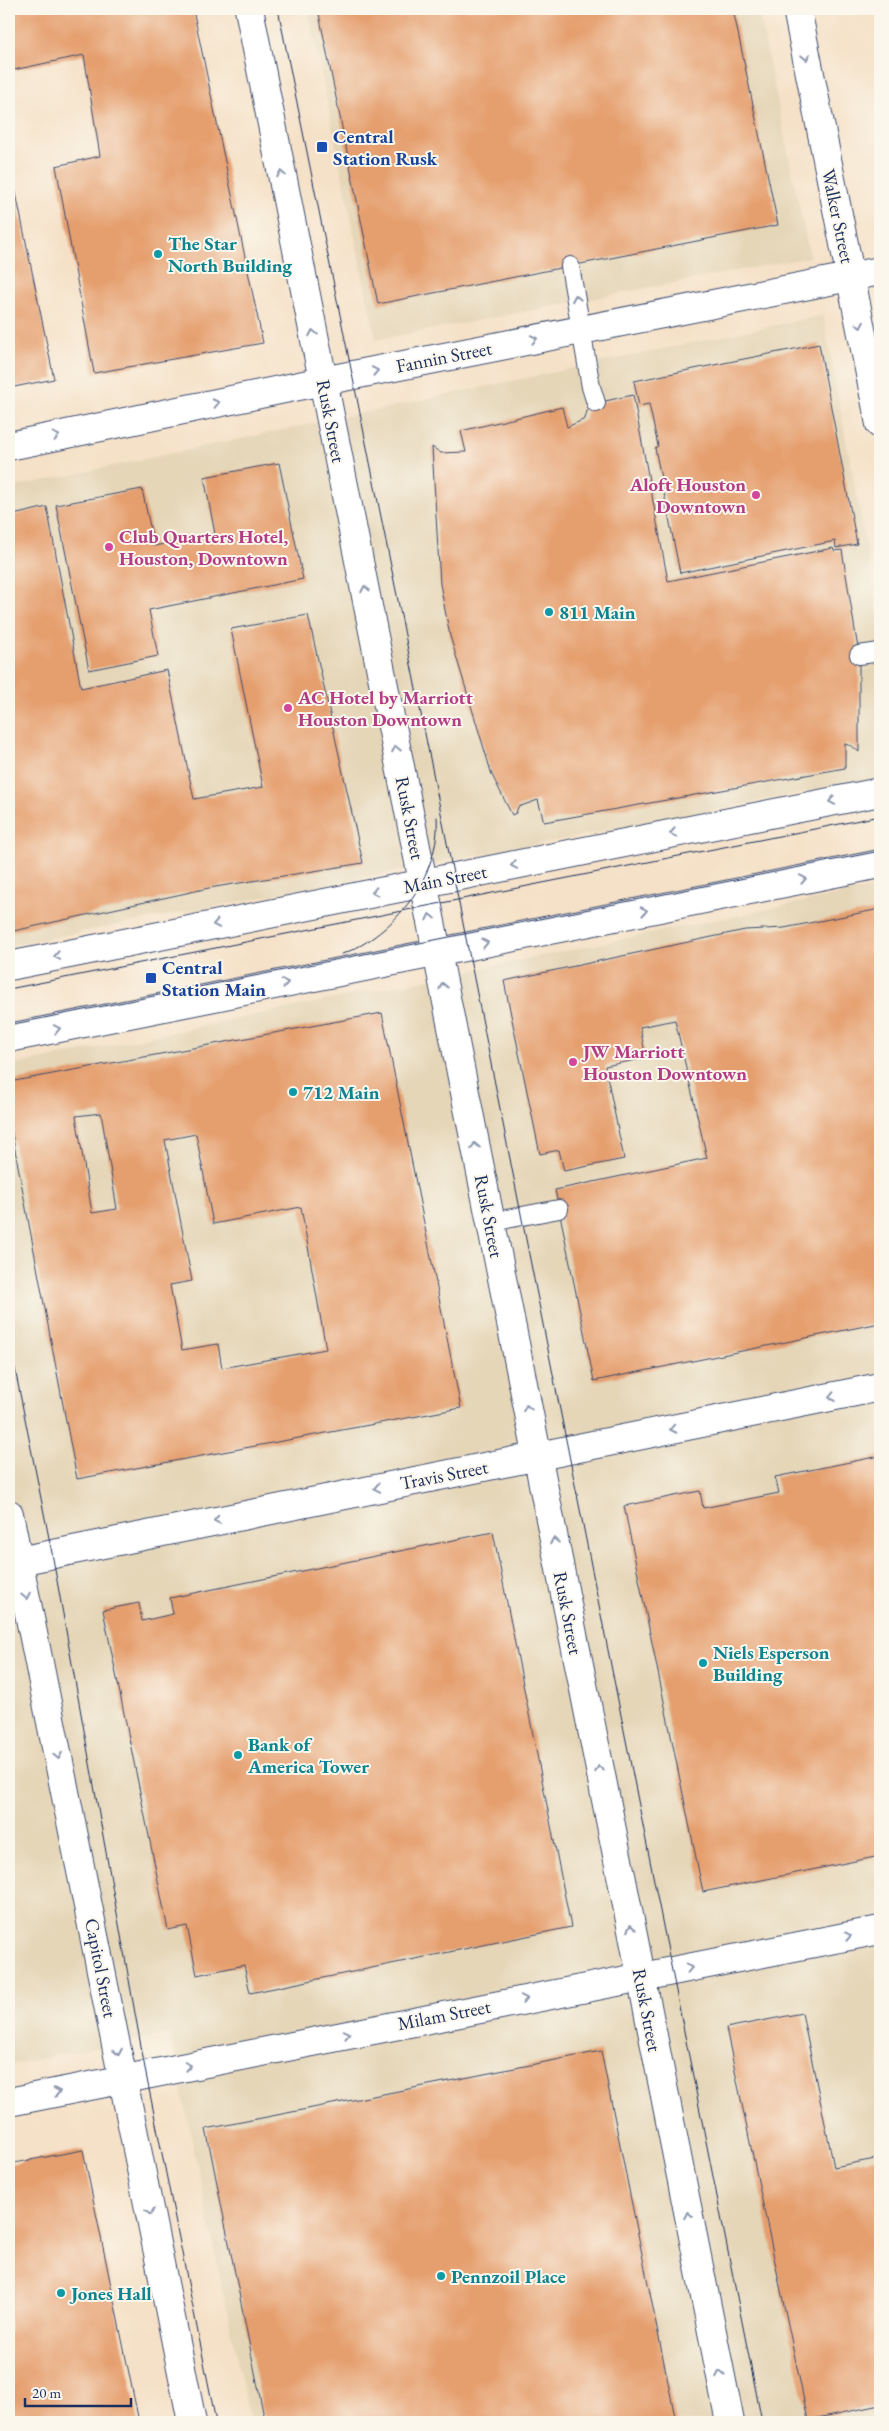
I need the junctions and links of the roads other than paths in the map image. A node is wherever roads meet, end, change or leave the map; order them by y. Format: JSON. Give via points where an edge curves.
{"nodes":[{"id":1,"x":249,"y":9,"type":"edge"},
{"id":2,"x":797,"y":9,"type":"edge"},
{"id":3,"x":570,"y":266,"type":"dead end"},
{"id":4,"x":880,"y":271,"type":"edge"},
{"id":5,"x":851,"y":277,"type":"junction"},
{"id":6,"x":582,"y":330,"type":"junction"},
{"id":7,"x":323,"y":381,"type":"junction"},
{"id":8,"x":596,"y":403,"type":"dead end"},
{"id":9,"x":880,"y":424,"type":"edge"},
{"id":10,"x":9,"y":446,"type":"edge"},
{"id":11,"x":880,"y":652,"type":"edge"},
{"id":12,"x":859,"y":656,"type":"dead end"},
{"id":13,"x":880,"y":792,"type":"edge"},
{"id":14,"x":880,"y":864,"type":"edge"},
{"id":15,"x":423,"y":882,"type":"junction"},
{"id":16,"x":437,"y":952,"type":"junction"},
{"id":17,"x":9,"y":966,"type":"edge"},
{"id":18,"x":9,"y":1038,"type":"edge"},
{"id":19,"x":559,"y":1209,"type":"dead end"},
{"id":20,"x":490,"y":1222,"type":"junction"},
{"id":21,"x":880,"y":1387,"type":"edge"},
{"id":22,"x":537,"y":1456,"type":"junction"},
{"id":23,"x":9,"y":1514,"type":"edge"},
{"id":24,"x":14,"y":1562,"type":"edge"},
{"id":25,"x":880,"y":1930,"type":"edge"},
{"id":26,"x":641,"y":1976,"type":"junction"},
{"id":27,"x":123,"y":2079,"type":"junction"},
{"id":28,"x":9,"y":2102,"type":"edge"},
{"id":29,"x":192,"y":2422,"type":"edge"},
{"id":30,"x":730,"y":2422,"type":"edge"}],
"edges":[{"from":7,"to":1,"type":"main road","name":"Rusk Street","one_way":true},
{"from":2,"to":5,"type":"main road","name":"Walker Street","one_way":true},
{"from":6,"to":3,"type":"lane","one_way":true},
{"from":4,"to":5,"type":"main road","name":"Fannin Street"},
{"from":5,"to":6,"type":"main road","name":"Fannin Street"},
{"from":5,"to":9,"type":"main road","name":"Walker Street","one_way":true},
{"from":7,"to":6,"type":"main road","name":"Fannin Street","one_way":true},
{"from":6,"to":8,"type":"lane","via":[[590,388]]},
{"from":10,"to":7,"type":"main road","name":"Fannin Street","one_way":true},
{"from":15,"to":7,"type":"main road","name":"Rusk Street","one_way":true},
{"from":11,"to":12,"type":"lane"},
{"from":13,"to":15,"type":"main road","name":"Main Street","one_way":true},
{"from":16,"to":14,"type":"main road","one_way":true},
{"from":16,"to":15,"type":"main road","name":"Rusk Street","one_way":true},
{"from":15,"to":17,"type":"main road","name":"Main Street","one_way":true},
{"from":18,"to":16,"type":"main road","one_way":true},
{"from":20,"to":16,"type":"main road","name":"Rusk Street","one_way":true},
{"from":19,"to":20,"type":"lane"},
{"from":22,"to":20,"type":"main road","name":"Rusk Street","one_way":true},
{"from":21,"to":22,"type":"main road","name":"Travis Street","one_way":true},
{"from":22,"to":24,"type":"main road","name":"Travis Street","one_way":true},
{"from":26,"to":22,"type":"main road","name":"Rusk Street","one_way":true},
{"from":23,"to":24,"type":"main road","name":"Capitol Street"},
{"from":24,"to":27,"type":"main road","name":"Capitol Street","one_way":true},
{"from":26,"to":25,"type":"main road","name":"Milam Street","one_way":true},
{"from":27,"to":26,"type":"main road","name":"Milam Street","one_way":true},
{"from":30,"to":26,"type":"main road","name":"Rusk Street","one_way":true},
{"from":28,"to":27,"type":"main road","name":"Milam Street","one_way":true},
{"from":27,"to":29,"type":"main road","name":"Capitol Street","one_way":true}]}
